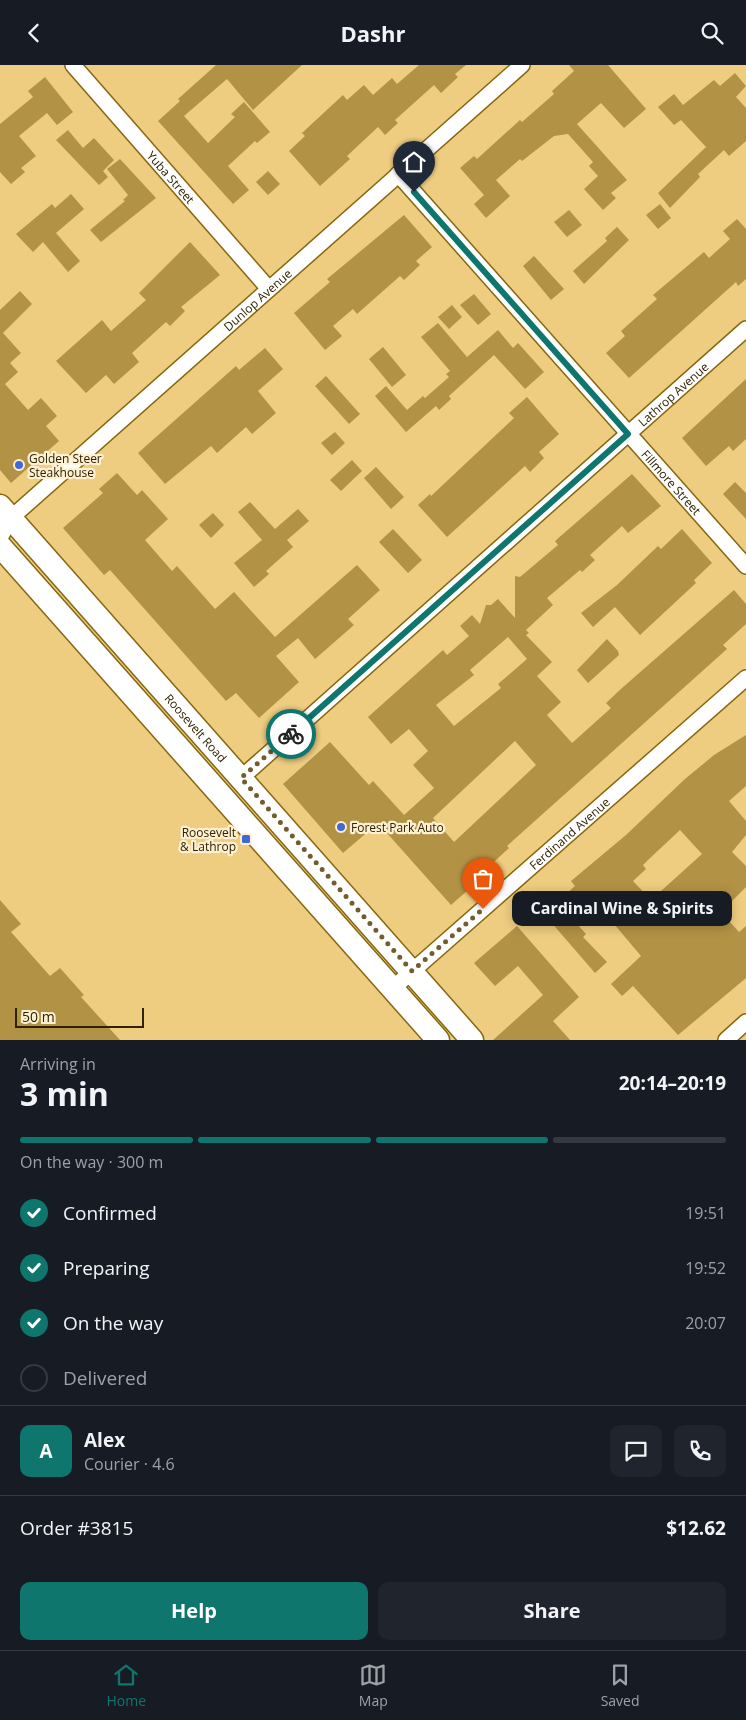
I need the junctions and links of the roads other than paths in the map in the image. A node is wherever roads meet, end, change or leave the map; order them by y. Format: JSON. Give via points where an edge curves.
{"nodes":[{"id":1,"x":73,"y":65,"type":"edge"},
{"id":2,"x":522,"y":65,"type":"edge"},
{"id":3,"x":398,"y":174,"type":"junction"},
{"id":4,"x":269,"y":289,"type":"junction"},
{"id":5,"x":746,"y":329,"type":"edge"},
{"id":6,"x":628,"y":434,"type":"junction"},
{"id":7,"x":5,"y":512,"type":"edge"},
{"id":8,"x":0,"y":538,"type":"edge"},
{"id":9,"x":0,"y":547,"type":"edge"},
{"id":10,"x":746,"y":566,"type":"edge"},
{"id":11,"x":746,"y":678,"type":"edge"},
{"id":12,"x":241,"y":778,"type":"junction"},
{"id":13,"x":412,"y":971,"type":"junction"},
{"id":14,"x":392,"y":989,"type":"junction"},
{"id":15,"x":746,"y":1023,"type":"edge"},
{"id":16,"x":438,"y":1040,"type":"edge"},
{"id":17,"x":472,"y":1040,"type":"edge"},
{"id":18,"x":726,"y":1040,"type":"edge"}],
"edges":[{"from":1,"to":4,"type":"street","name":"Yuba Street"},
{"from":2,"to":3,"type":"street","name":"Dunlop Avenue"},
{"from":3,"to":4,"type":"street","name":"Dunlop Avenue"},
{"from":3,"to":6,"type":"street","name":"Fillmore Street"},
{"from":4,"to":7,"type":"street","name":"Dunlop Avenue"},
{"from":5,"to":6,"type":"street","name":"Lathrop Avenue"},
{"from":6,"to":10,"type":"street","name":"Fillmore Street"},
{"from":6,"to":12,"type":"street","name":"Lathrop Avenue"},
{"from":7,"to":8,"type":"street","name":"Dunlop Avenue"},
{"from":7,"to":12,"type":"main road","name":"Roosevelt Road"},
{"from":9,"to":14,"type":"main road"},
{"from":11,"to":13,"type":"street","name":"Ferdinand Avenue"},
{"from":12,"to":13,"type":"main road","name":"Roosevelt Road"},
{"from":13,"to":14,"type":"street","name":"Ferdinand Avenue"},
{"from":13,"to":17,"type":"main road","name":"Roosevelt Road"},
{"from":14,"to":16,"type":"main road"},
{"from":15,"to":18,"type":"street"}]}
